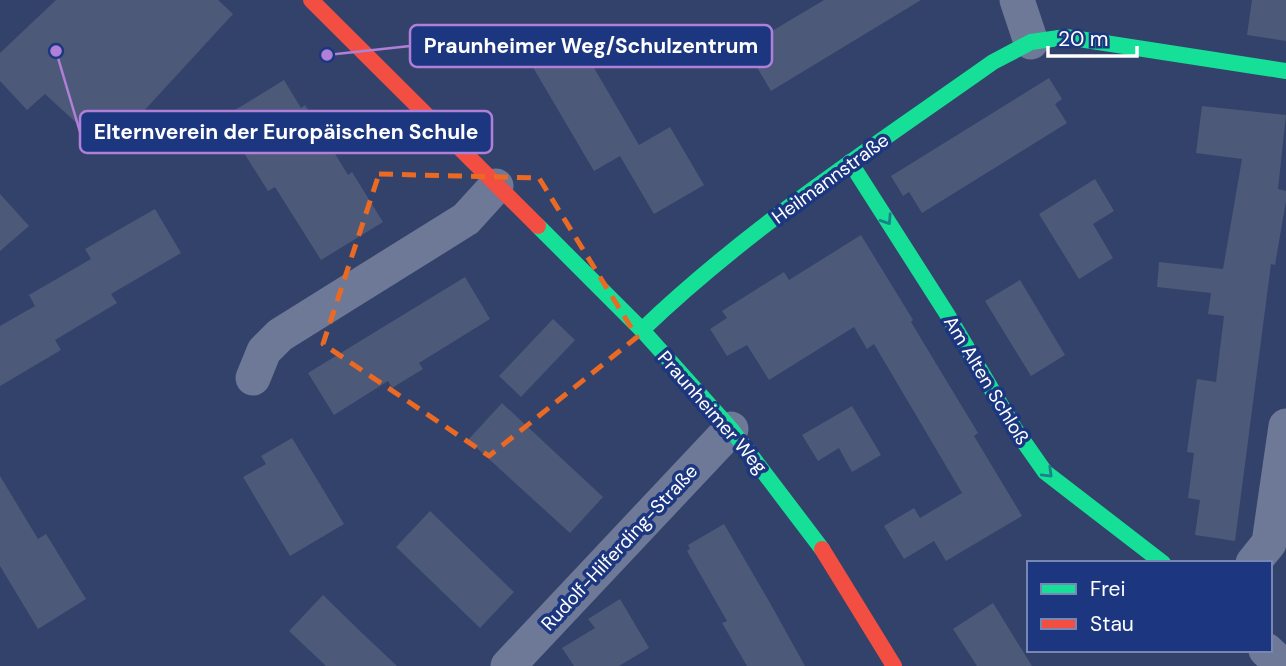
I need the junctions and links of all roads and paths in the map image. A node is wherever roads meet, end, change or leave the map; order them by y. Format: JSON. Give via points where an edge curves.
{"nodes":[{"id":1,"x":311,"y":0,"type":"edge"},
{"id":2,"x":1017,"y":0,"type":"edge"},
{"id":3,"x":1031,"y":42,"type":"junction"},
{"id":4,"x":1286,"y":71,"type":"edge"},
{"id":5,"x":850,"y":162,"type":"junction"},
{"id":6,"x":496,"y":186,"type":"junction"},
{"id":7,"x":642,"y":330,"type":"junction"},
{"id":8,"x":253,"y":378,"type":"dead end"},
{"id":9,"x":1286,"y":426,"type":"edge"},
{"id":10,"x":731,"y":429,"type":"junction"},
{"id":11,"x":1160,"y":561,"type":"edge"},
{"id":12,"x":1255,"y":561,"type":"edge"},
{"id":13,"x":1268,"y":652,"type":"edge"},
{"id":14,"x":508,"y":666,"type":"edge"},
{"id":15,"x":894,"y":666,"type":"edge"},
{"id":16,"x":1283,"y":666,"type":"edge"}],
"edges":[{"from":1,"to":6,"type":"street","name":"Praunheimer Weg"},
{"from":2,"to":3,"type":"street"},
{"from":3,"to":4,"type":"street","name":"Heilmannstraße","via":[[1066,37]]},
{"from":3,"to":5,"type":"street","name":"Heilmannstraße","via":[[993,62]]},
{"from":5,"to":7,"type":"street","name":"Heilmannstraße","via":[[759,229]]},
{"from":5,"to":11,"type":"street","name":"Am Alten Schloß","one_way":true,"via":[[1045,472]]},
{"from":6,"to":7,"type":"street","name":"Praunheimer Weg"},
{"from":6,"to":8,"type":"street","via":[[466,219],[280,335],[264,351]]},
{"from":7,"to":10,"type":"street","name":"Praunheimer Weg"},
{"from":9,"to":12,"type":"street","via":[[1269,543]]},
{"from":10,"to":14,"type":"street","name":"Rudolf-Hilferding-Straße"},
{"from":10,"to":15,"type":"street","name":"Praunheimer Weg","via":[[824,551]]},
{"from":13,"to":16,"type":"street"}]}
